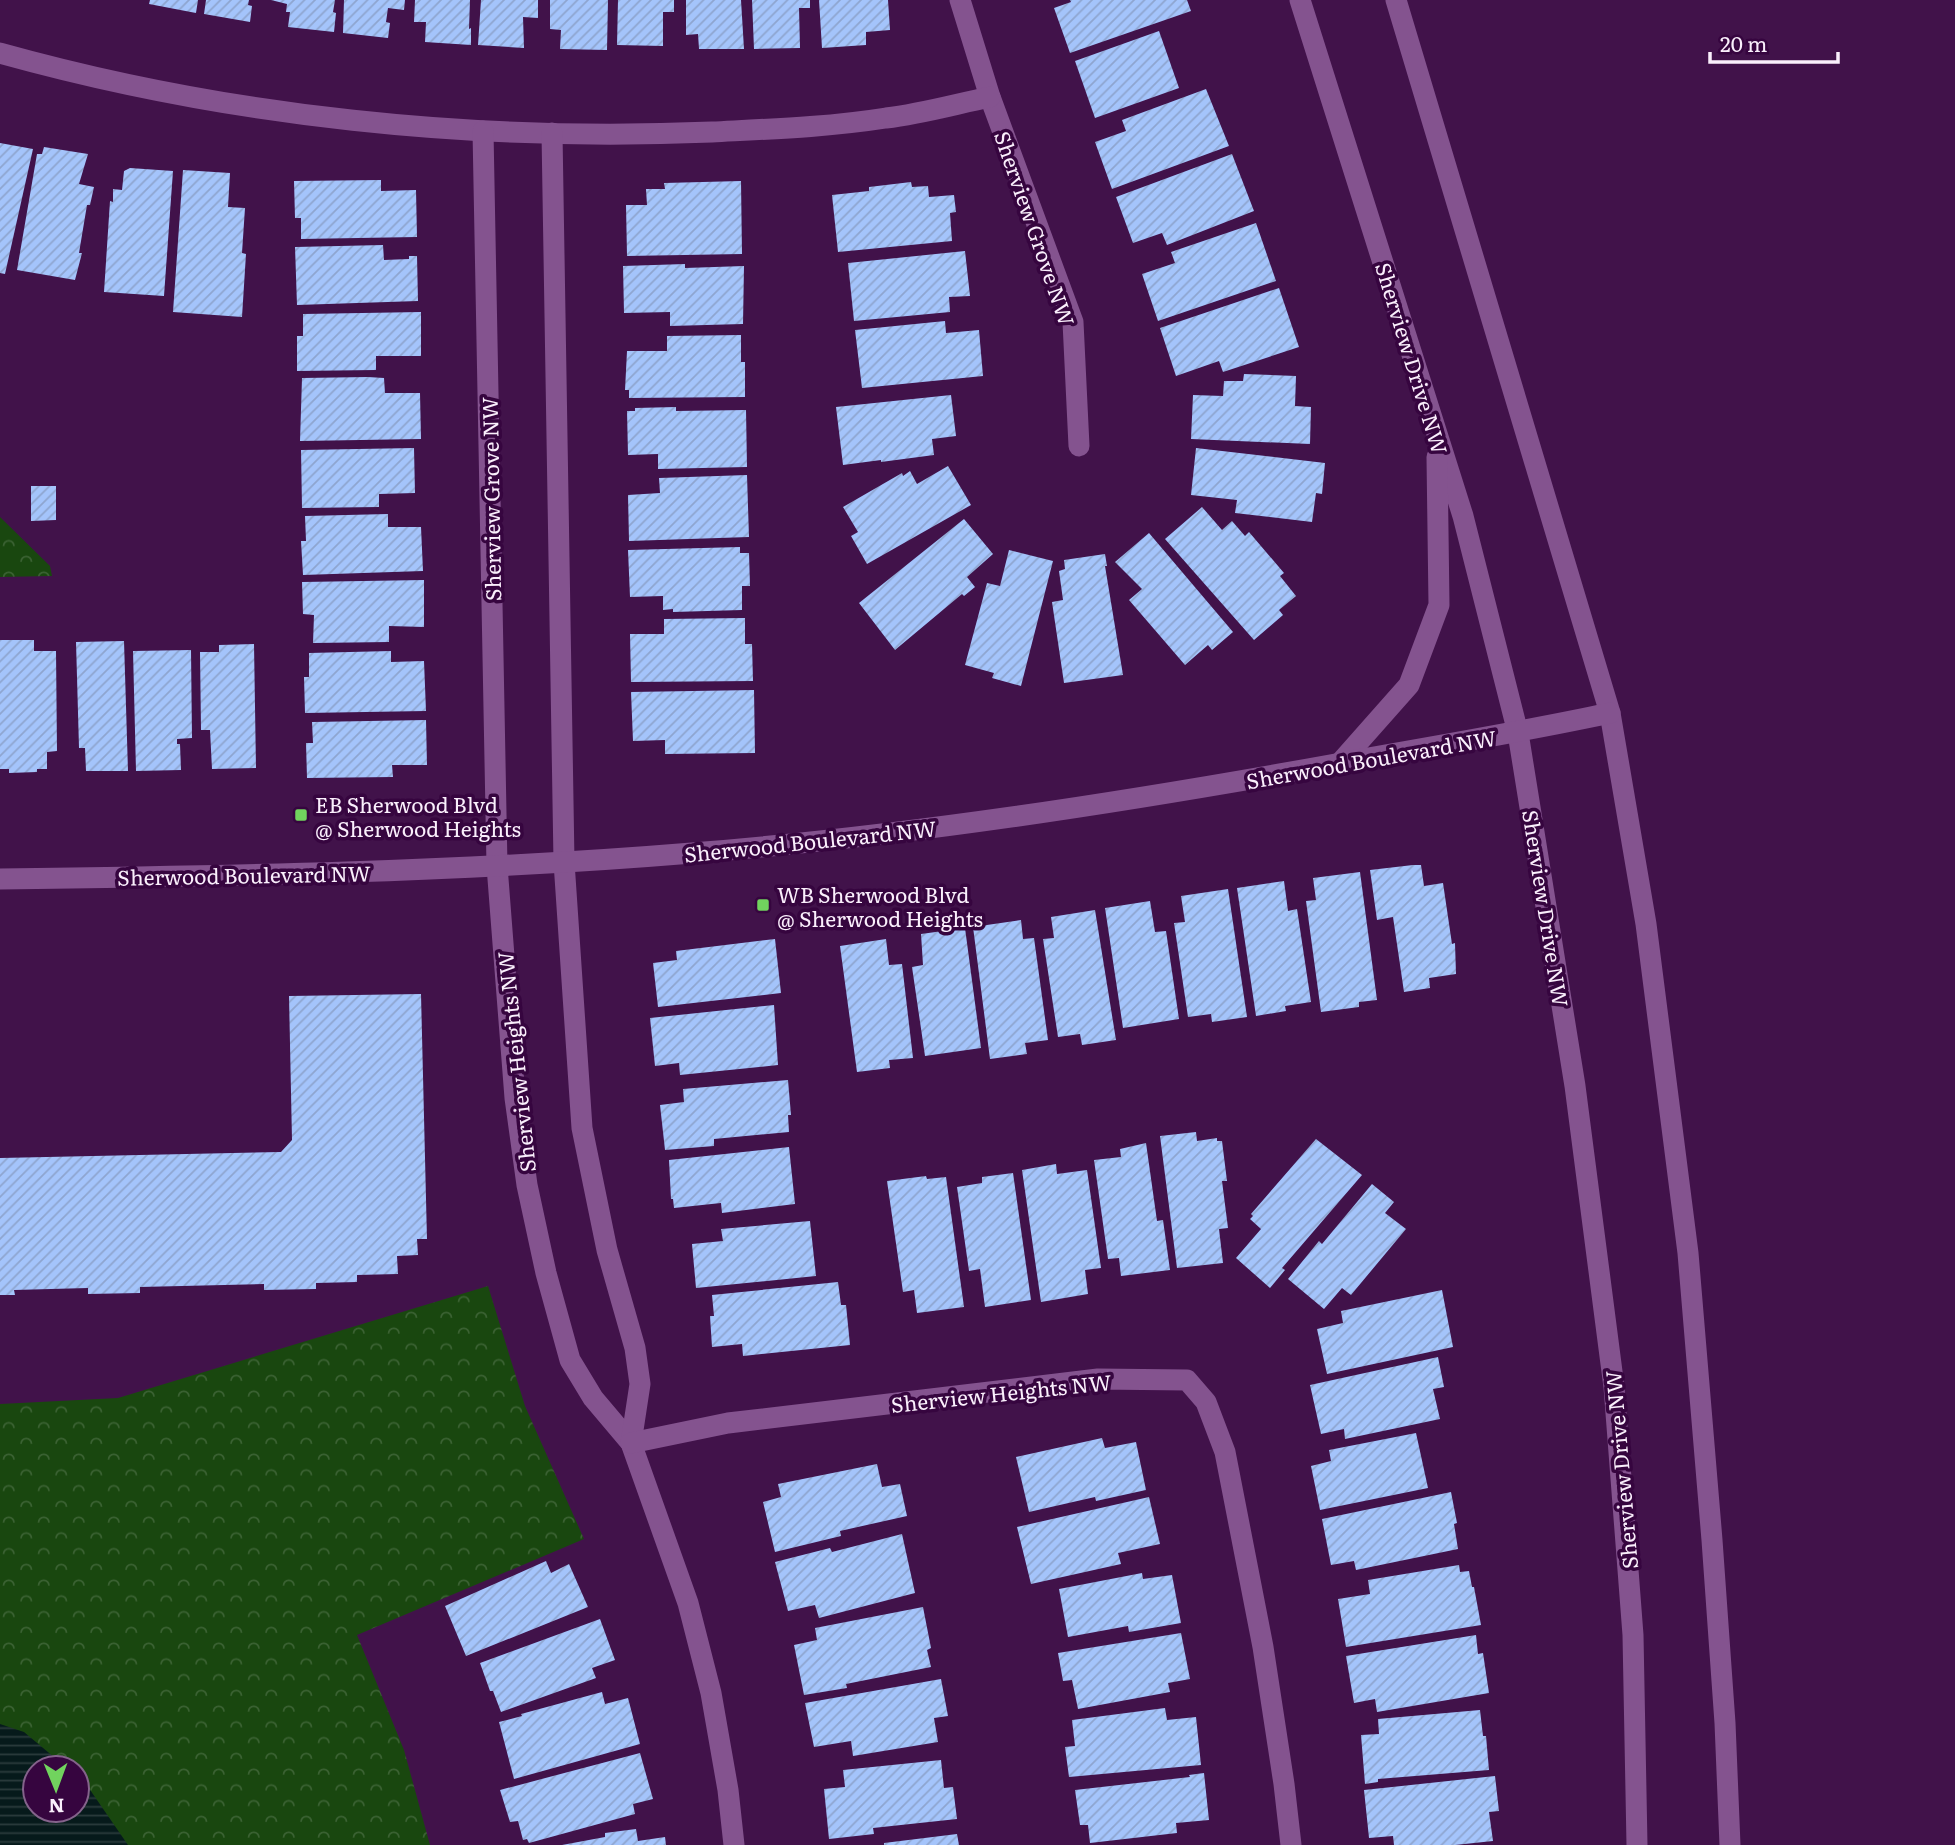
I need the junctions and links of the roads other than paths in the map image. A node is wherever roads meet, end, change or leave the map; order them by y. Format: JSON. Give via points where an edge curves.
{"nodes":[{"id":1,"x":960,"y":0,"type":"edge"},
{"id":2,"x":1300,"y":0,"type":"edge"},
{"id":3,"x":1396,"y":0,"type":"edge"},
{"id":4,"x":0,"y":52,"type":"edge"},
{"id":5,"x":990,"y":97,"type":"junction"},
{"id":6,"x":483,"y":131,"type":"junction"},
{"id":7,"x":552,"y":134,"type":"junction"},
{"id":8,"x":1437,"y":431,"type":"junction"},
{"id":9,"x":1079,"y":446,"type":"dead end"},
{"id":10,"x":1610,"y":713,"type":"junction"},
{"id":11,"x":1518,"y":733,"type":"junction"},
{"id":12,"x":1340,"y":763,"type":"junction"},
{"id":13,"x":564,"y":862,"type":"junction"},
{"id":14,"x":497,"y":866,"type":"junction"},
{"id":15,"x":0,"y":878,"type":"edge"},
{"id":16,"x":631,"y":1443,"type":"junction"},
{"id":17,"x":734,"y":1845,"type":"edge"},
{"id":18,"x":1291,"y":1845,"type":"edge"},
{"id":19,"x":1637,"y":1845,"type":"edge"},
{"id":20,"x":1730,"y":1845,"type":"edge"}],
"edges":[{"from":1,"to":5,"type":"street","name":"Sherview Grove NW"},
{"from":2,"to":8,"type":"street","name":"Sherview Drive NW"},
{"from":3,"to":10,"type":"street"},
{"from":4,"to":6,"type":"street","via":[[135,85],[250,106]]},
{"from":5,"to":7,"type":"street","via":[[887,118],[776,129]]},
{"from":5,"to":9,"type":"street","name":"Sherview Grove NW","via":[[1073,321]]},
{"from":6,"to":7,"type":"street"},
{"from":6,"to":14,"type":"street","name":"Sherview Grove NW"},
{"from":7,"to":13,"type":"street"},
{"from":8,"to":11,"type":"street","name":"Sherview Drive NW"},
{"from":8,"to":12,"type":"street","via":[[1439,605],[1409,685]]},
{"from":10,"to":11,"type":"street","name":"Sherwood Boulevard NW"},
{"from":10,"to":20,"type":"street","via":[[1646,924],[1688,1254],[1715,1579]]},
{"from":11,"to":12,"type":"street","name":"Sherwood Boulevard NW"},
{"from":11,"to":19,"type":"street","name":"Sherview Drive NW","via":[[1575,1086],[1614,1387],[1633,1634]]},
{"from":12,"to":13,"type":"street","name":"Sherwood Boulevard NW","via":[[998,819],[786,844]]},
{"from":13,"to":14,"type":"street","name":"Sherwood Boulevard NW"},
{"from":13,"to":16,"type":"street","name":"Sherview Heights NW","via":[[582,1128],[640,1384]]},
{"from":14,"to":15,"type":"street","name":"Sherwood Boulevard NW"},
{"from":14,"to":16,"type":"street","name":"Sherview Heights NW","via":[[514,1098],[546,1273],[570,1360],[593,1398]]},
{"from":16,"to":17,"type":"street","name":"Sherview Heights NW","via":[[688,1603],[711,1692]]},
{"from":16,"to":18,"type":"street","name":"Sherview Heights NW","via":[[729,1423],[1098,1379],[1187,1380],[1206,1402],[1225,1452],[1263,1647]]}]}
